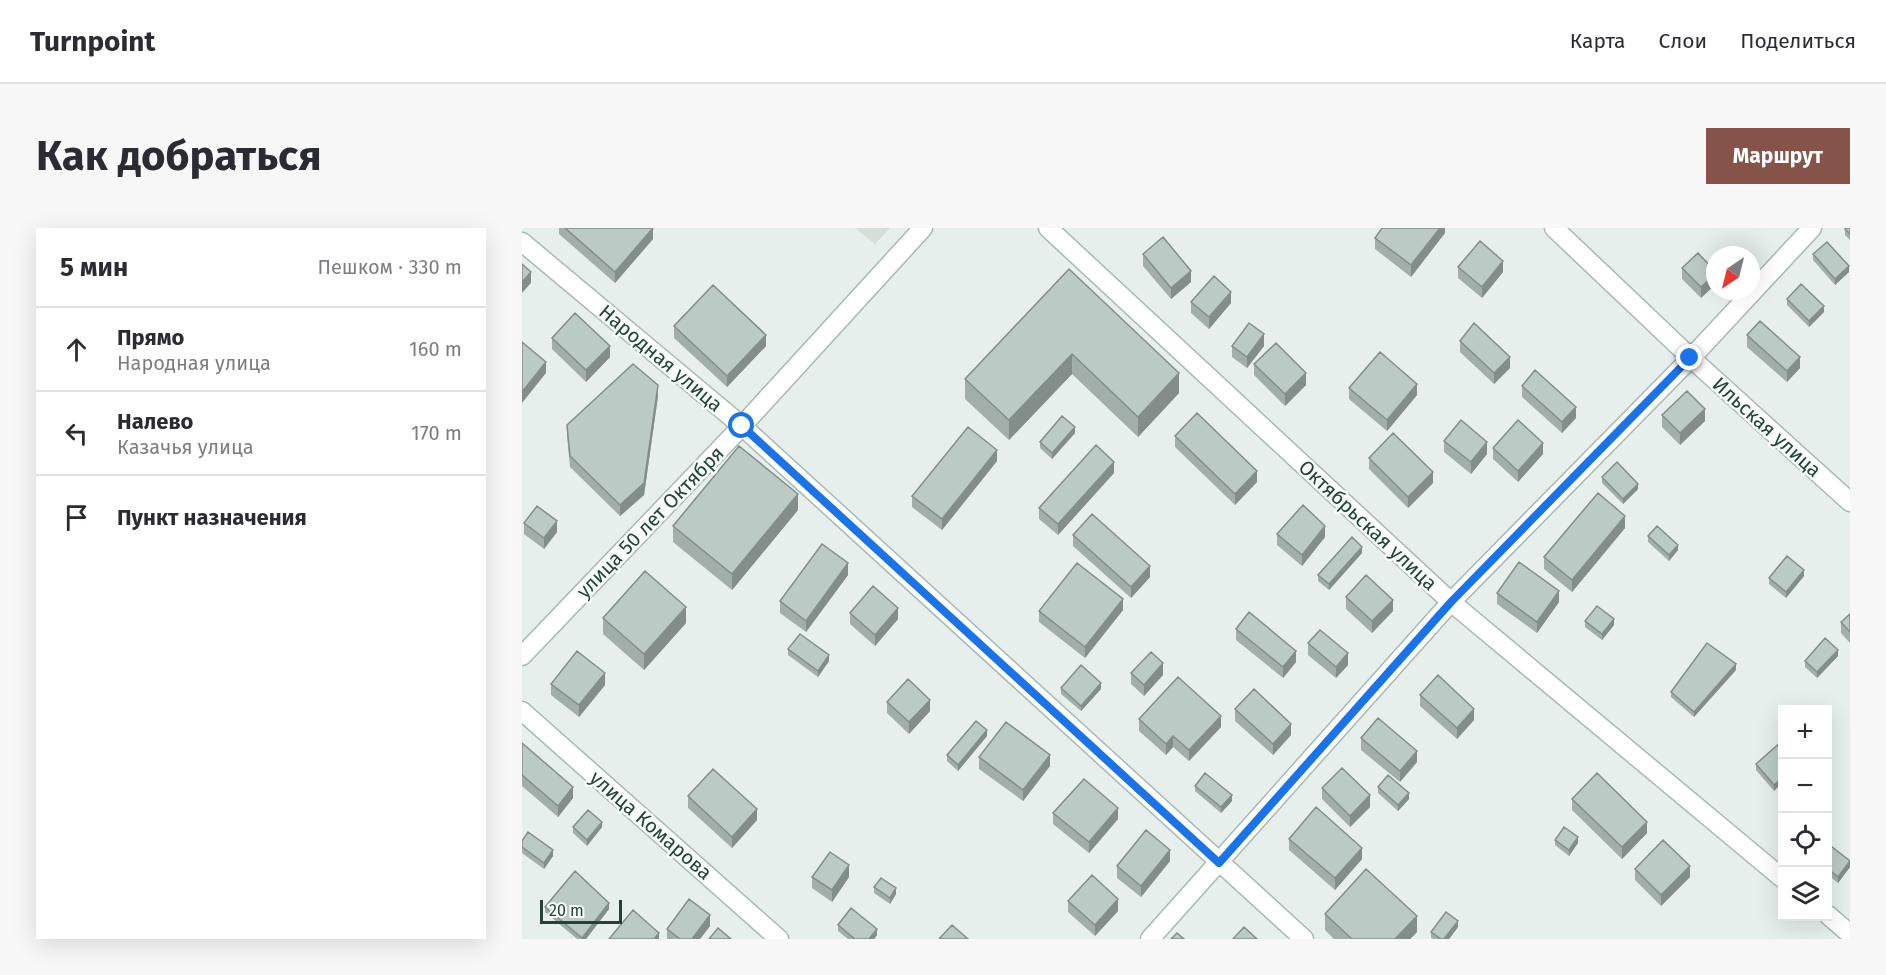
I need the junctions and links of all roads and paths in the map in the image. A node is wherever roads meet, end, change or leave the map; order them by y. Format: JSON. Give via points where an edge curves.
{"nodes":[{"id":1,"x":923,"y":228,"type":"edge"},
{"id":2,"x":1048,"y":228,"type":"edge"},
{"id":3,"x":1554,"y":228,"type":"edge"},
{"id":4,"x":1812,"y":228,"type":"edge"},
{"id":5,"x":522,"y":242,"type":"edge"},
{"id":6,"x":1690,"y":358,"type":"junction"},
{"id":7,"x":742,"y":426,"type":"junction"},
{"id":8,"x":1850,"y":502,"type":"edge"},
{"id":9,"x":1451,"y":602,"type":"junction"},
{"id":10,"x":522,"y":656,"type":"edge"},
{"id":11,"x":522,"y":711,"type":"edge"},
{"id":12,"x":1219,"y":863,"type":"junction"},
{"id":13,"x":1778,"y":875,"type":"edge"},
{"id":14,"x":1832,"y":919,"type":"edge"},
{"id":15,"x":1850,"y":934,"type":"edge"},
{"id":16,"x":780,"y":939,"type":"edge"},
{"id":17,"x":1150,"y":939,"type":"edge"},
{"id":18,"x":1304,"y":939,"type":"edge"}],
"edges":[{"from":1,"to":7,"type":"street","name":"улица 50 лет Октября"},
{"from":2,"to":9,"type":"street","name":"Октябрьская улица"},
{"from":3,"to":6,"type":"street","name":"Ильская улица"},
{"from":4,"to":6,"type":"street"},
{"from":5,"to":7,"type":"street","name":"Народная улица"},
{"from":6,"to":8,"type":"street","name":"Ильская улица"},
{"from":6,"to":9,"type":"street"},
{"from":7,"to":10,"type":"street","name":"улица 50 лет Октября"},
{"from":7,"to":12,"type":"street","name":"Народная улица"},
{"from":9,"to":12,"type":"street"},
{"from":9,"to":13,"type":"street","name":"Октябрьская улица"},
{"from":11,"to":16,"type":"street","name":"улица Комарова"},
{"from":12,"to":17,"type":"street"},
{"from":12,"to":18,"type":"street","name":"Народная улица"},
{"from":14,"to":15,"type":"street"}]}
